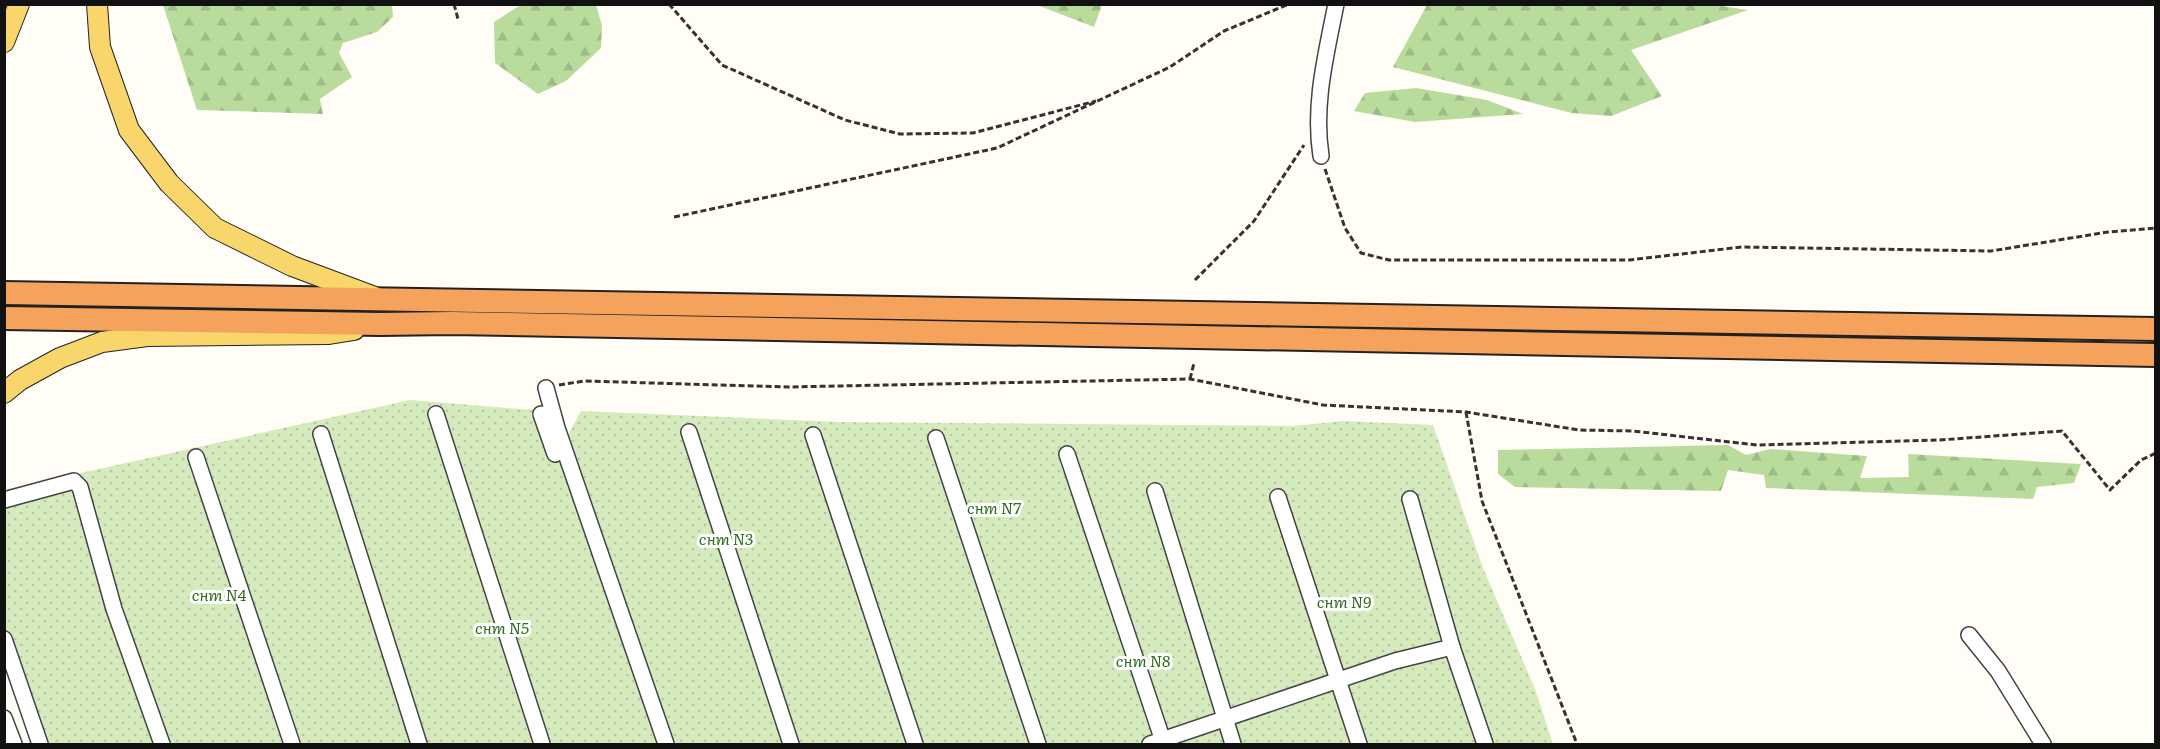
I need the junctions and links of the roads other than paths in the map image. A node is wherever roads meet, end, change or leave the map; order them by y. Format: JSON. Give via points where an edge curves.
{"nodes":[{"id":1,"x":19,"y":4,"type":"edge"},
{"id":2,"x":97,"y":4,"type":"edge"},
{"id":3,"x":1336,"y":4,"type":"edge"},
{"id":4,"x":4,"y":42,"type":"edge"},
{"id":5,"x":1321,"y":156,"type":"road end"},
{"id":6,"x":4,"y":293,"type":"edge"},
{"id":7,"x":384,"y":300,"type":"junction"},
{"id":8,"x":4,"y":318,"type":"edge"},
{"id":9,"x":380,"y":324,"type":"junction"},
{"id":10,"x":2156,"y":329,"type":"edge"},
{"id":11,"x":2156,"y":355,"type":"edge"},
{"id":12,"x":546,"y":388,"type":"road end"},
{"id":13,"x":4,"y":393,"type":"edge"},
{"id":14,"x":436,"y":414,"type":"dead end"},
{"id":15,"x":541,"y":414,"type":"dead end"},
{"id":16,"x":689,"y":432,"type":"dead end"},
{"id":17,"x":321,"y":434,"type":"dead end"},
{"id":18,"x":813,"y":435,"type":"dead end"},
{"id":19,"x":936,"y":438,"type":"dead end"},
{"id":20,"x":1067,"y":454,"type":"dead end"},
{"id":21,"x":196,"y":457,"type":"dead end"},
{"id":22,"x":1155,"y":491,"type":"dead end"},
{"id":23,"x":1278,"y":496,"type":"dead end"},
{"id":24,"x":1410,"y":499,"type":"dead end"},
{"id":25,"x":4,"y":500,"type":"edge"},
{"id":26,"x":1969,"y":635,"type":"dead end"},
{"id":27,"x":4,"y":639,"type":"edge"},
{"id":28,"x":1452,"y":647,"type":"junction"},
{"id":29,"x":1337,"y":680,"type":"junction"},
{"id":30,"x":4,"y":718,"type":"edge"},
{"id":31,"x":1225,"y":719,"type":"junction"},
{"id":32,"x":1159,"y":743,"type":"edge"},
{"id":33,"x":14,"y":744,"type":"edge"},
{"id":34,"x":40,"y":744,"type":"edge"},
{"id":35,"x":162,"y":744,"type":"edge"},
{"id":36,"x":291,"y":744,"type":"edge"},
{"id":37,"x":419,"y":744,"type":"edge"},
{"id":38,"x":542,"y":744,"type":"edge"},
{"id":39,"x":659,"y":744,"type":"edge"},
{"id":40,"x":666,"y":744,"type":"edge"},
{"id":41,"x":791,"y":744,"type":"edge"},
{"id":42,"x":915,"y":744,"type":"edge"},
{"id":43,"x":1038,"y":744,"type":"edge"},
{"id":44,"x":1233,"y":744,"type":"edge"},
{"id":45,"x":1359,"y":744,"type":"edge"},
{"id":46,"x":1485,"y":744,"type":"edge"},
{"id":47,"x":2043,"y":744,"type":"edge"}],
"edges":[{"from":1,"to":4,"type":"main road"},
{"from":2,"to":7,"type":"main road","via":[[100,47],[129,130],[169,183],[215,228],[292,266]]},
{"from":3,"to":5,"type":"street","via":[[1320,85]]},
{"from":6,"to":7,"type":"highway"},
{"from":7,"to":10,"type":"highway"},
{"from":8,"to":9,"type":"highway"},
{"from":9,"to":11,"type":"highway"},
{"from":9,"to":13,"type":"main road","via":[[329,334],[147,336],[102,342],[60,358]]},
{"from":12,"to":40,"type":"street"},
{"from":14,"to":38,"type":"street"},
{"from":15,"to":39,"type":"street"},
{"from":16,"to":41,"type":"street"},
{"from":17,"to":37,"type":"street"},
{"from":18,"to":42,"type":"street"},
{"from":19,"to":43,"type":"street"},
{"from":20,"to":32,"type":"street"},
{"from":21,"to":36,"type":"street"},
{"from":22,"to":31,"type":"street"},
{"from":23,"to":29,"type":"street"},
{"from":24,"to":28,"type":"street"},
{"from":25,"to":35,"type":"street","via":[[74,481],[80,487],[114,609]]},
{"from":26,"to":47,"type":"street","via":[[1998,670]]},
{"from":27,"to":34,"type":"street"},
{"from":28,"to":29,"type":"street"},
{"from":28,"to":46,"type":"street"},
{"from":29,"to":31,"type":"street"},
{"from":29,"to":45,"type":"street"},
{"from":30,"to":33,"type":"street"},
{"from":31,"to":32,"type":"street"},
{"from":31,"to":44,"type":"street"}]}
